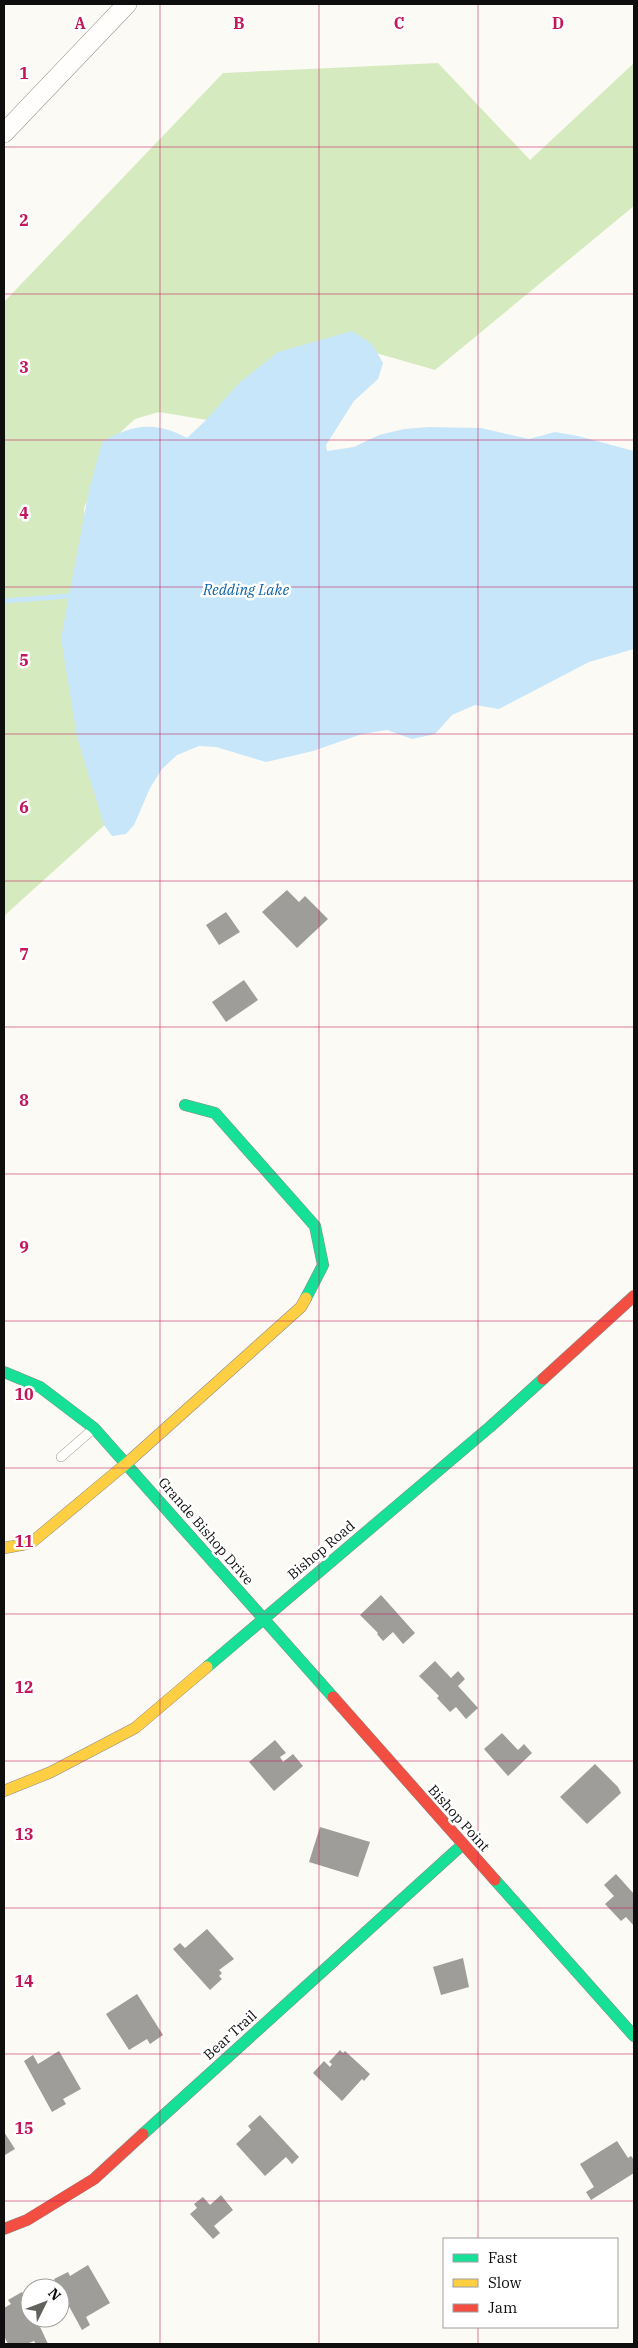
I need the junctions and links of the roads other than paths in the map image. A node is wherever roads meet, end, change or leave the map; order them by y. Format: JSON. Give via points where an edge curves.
{"nodes":[{"id":1,"x":126,"y":4,"type":"edge"},
{"id":2,"x":4,"y":133,"type":"edge"},
{"id":3,"x":185,"y":1105,"type":"dead end"},
{"id":4,"x":634,"y":1296,"type":"edge"},
{"id":5,"x":4,"y":1372,"type":"edge"},
{"id":6,"x":94,"y":1428,"type":"junction"},
{"id":7,"x":61,"y":1457,"type":"dead end"},
{"id":8,"x":127,"y":1463,"type":"junction"},
{"id":9,"x":4,"y":1548,"type":"edge"},
{"id":10,"x":262,"y":1619,"type":"junction"},
{"id":11,"x":4,"y":1791,"type":"edge"},
{"id":12,"x":462,"y":1845,"type":"junction"},
{"id":13,"x":634,"y":2036,"type":"edge"},
{"id":14,"x":4,"y":2229,"type":"edge"}],
"edges":[{"from":1,"to":2,"type":"street"},
{"from":3,"to":8,"type":"street","via":[[215,1113],[315,1226],[322,1265],[302,1307]]},
{"from":4,"to":10,"type":"street","name":"Bishop Road","via":[[491,1426]]},
{"from":5,"to":6,"type":"street","name":"Grande Bishop Drive","via":[[40,1387]]},
{"from":6,"to":7,"type":"lane"},
{"from":6,"to":8,"type":"street","name":"Grande Bishop Drive"},
{"from":8,"to":9,"type":"street","via":[[31,1543]]},
{"from":8,"to":10,"type":"street","name":"Grande Bishop Drive"},
{"from":10,"to":11,"type":"street","name":"Bishop Road","via":[[135,1728],[51,1772]]},
{"from":10,"to":12,"type":"street","name":"Bishop Point"},
{"from":12,"to":13,"type":"street","name":"Bishop Point"},
{"from":12,"to":14,"type":"street","name":"Bear Trail","via":[[94,2179],[27,2220]]}]}
